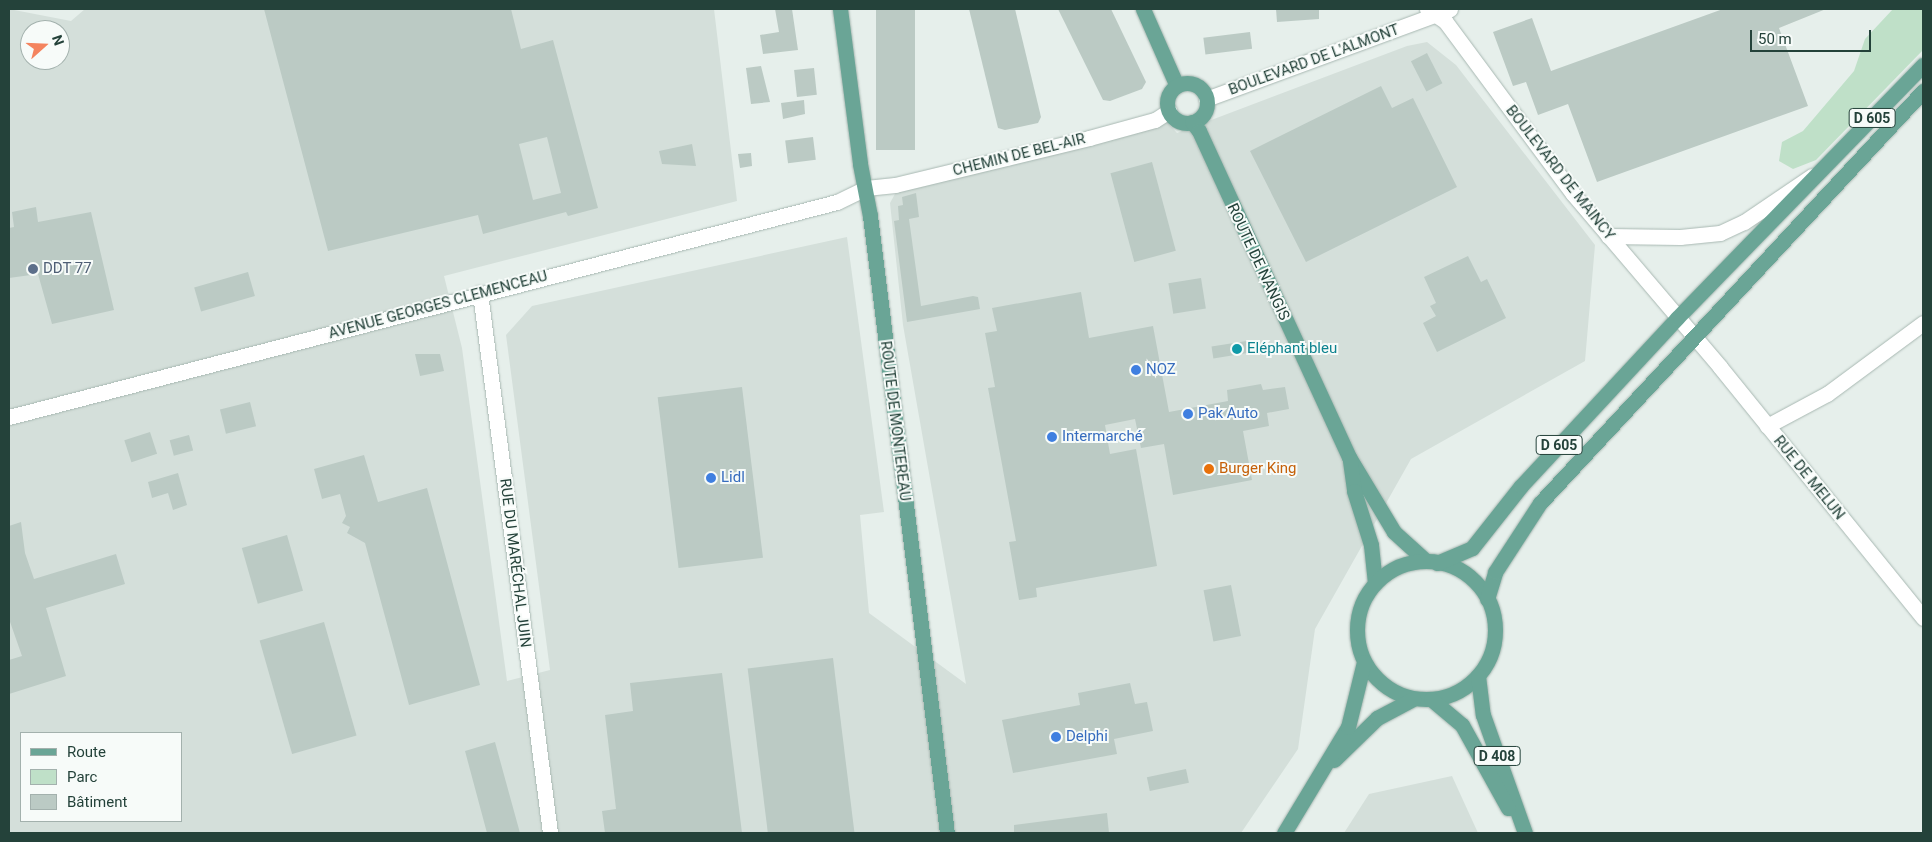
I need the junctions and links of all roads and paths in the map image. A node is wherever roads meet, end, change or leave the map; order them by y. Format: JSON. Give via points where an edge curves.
{"nodes":[{"id":1,"x":840,"y":9,"type":"edge"},
{"id":2,"x":1142,"y":9,"type":"edge"},
{"id":3,"x":1450,"y":9,"type":"edge"},
{"id":4,"x":1431,"y":12,"type":"edge"},
{"id":5,"x":1923,"y":65,"type":"edge"},
{"id":6,"x":1176,"y":86,"type":"junction"},
{"id":7,"x":1923,"y":91,"type":"edge"},
{"id":8,"x":1206,"y":99,"type":"junction"},
{"id":9,"x":1169,"y":111,"type":"junction"},
{"id":10,"x":1192,"y":122,"type":"junction"},
{"id":11,"x":1822,"y":170,"type":"junction"},
{"id":12,"x":866,"y":188,"type":"junction"},
{"id":13,"x":1608,"y":236,"type":"junction"},
{"id":14,"x":480,"y":292,"type":"junction"},
{"id":15,"x":1677,"y":318,"type":"junction"},
{"id":16,"x":1923,"y":323,"type":"edge"},
{"id":17,"x":1694,"y":339,"type":"junction"},
{"id":18,"x":9,"y":417,"type":"edge"},
{"id":19,"x":1767,"y":426,"type":"junction"},
{"id":20,"x":1349,"y":458,"type":"junction"},
{"id":21,"x":1431,"y":562,"type":"junction"},
{"id":22,"x":1375,"y":583,"type":"junction"},
{"id":23,"x":1488,"y":599,"type":"junction"},
{"id":24,"x":1923,"y":618,"type":"edge"},
{"id":25,"x":1364,"y":662,"type":"junction"},
{"id":26,"x":1478,"y":676,"type":"junction"},
{"id":27,"x":1413,"y":698,"type":"junction"},
{"id":28,"x":1431,"y":699,"type":"junction"},
{"id":29,"x":1324,"y":770,"type":"junction"},
{"id":30,"x":550,"y":833,"type":"edge"},
{"id":31,"x":947,"y":833,"type":"edge"},
{"id":32,"x":1284,"y":833,"type":"edge"},
{"id":33,"x":1524,"y":833,"type":"edge"}],
"edges":[{"from":1,"to":12,"type":"main road","name":"ROUTE DE MONTEREAU"},
{"from":2,"to":6,"type":"main road"},
{"from":3,"to":4,"type":"street","name":"BOULEVARD DE L'ALMONT"},
{"from":4,"to":8,"type":"street","name":"BOULEVARD DE L'ALMONT"},
{"from":4,"to":13,"type":"street","name":"BOULEVARD DE MAINCY","via":[[1446,21],[1553,169]]},
{"from":5,"to":11,"type":"main road","number":"D 605"},
{"from":6,"to":8,"type":"main road","via":[[1195,85]]},
{"from":6,"to":9,"type":"main road","via":[[1168,96]]},
{"from":7,"to":17,"type":"main road","number":"D 605"},
{"from":8,"to":10,"type":"main road","via":[[1202,116]]},
{"from":9,"to":10,"type":"main road","via":[[1176,120]]},
{"from":9,"to":12,"type":"street","name":"CHEMIN DE BEL-AIR","via":[[1155,120],[1024,154],[890,187]]},
{"from":10,"to":20,"type":"main road","name":"ROUTE DE NANGIS","via":[[1199,131]]},
{"from":11,"to":13,"type":"street","via":[[1772,200],[1744,222],[1720,233],[1680,237]]},
{"from":11,"to":15,"type":"main road","number":"D 605"},
{"from":12,"to":14,"type":"street","name":"AVENUE GEORGES CLEMENCEAU","via":[[837,202]]},
{"from":12,"to":31,"type":"main road","name":"ROUTE DE MONTEREAU"},
{"from":13,"to":15,"type":"street","name":"BOULEVARD DE MAINCY"},
{"from":14,"to":18,"type":"street","name":"AVENUE GEORGES CLEMENCEAU"},
{"from":14,"to":30,"type":"street","name":"RUE DU MARÉCHAL JUIN"},
{"from":15,"to":17,"type":"street","name":"BOULEVARD DE MAINCY"},
{"from":15,"to":21,"type":"main road","number":"D 605","via":[[1521,486],[1472,548]]},
{"from":16,"to":19,"type":"street","via":[[1827,394]]},
{"from":17,"to":19,"type":"street","name":"RUE DE MELUN"},
{"from":17,"to":23,"type":"main road","number":"D 605","via":[[1540,503],[1495,572]]},
{"from":19,"to":24,"type":"street","name":"RUE DE MELUN"},
{"from":20,"to":21,"type":"main road","name":"ROUTE DE NANGIS","via":[[1394,532]]},
{"from":20,"to":22,"type":"main road","name":"ROUTE DE NANGIS","via":[[1354,491],[1371,545]]},
{"from":21,"to":22,"type":"main road","via":[[1406,564]]},
{"from":21,"to":23,"type":"main road","via":[[1465,573]]},
{"from":22,"to":25,"type":"main road","via":[[1365,595],[1356,626]]},
{"from":23,"to":26,"type":"main road","via":[[1494,616],[1494,647]]},
{"from":25,"to":27,"type":"main road","via":[[1384,685]]},
{"from":25,"to":29,"type":"main road","via":[[1348,727]]},
{"from":26,"to":28,"type":"main road","via":[[1449,695]]},
{"from":26,"to":33,"type":"main road","number":"D 408","via":[[1483,715]]},
{"from":27,"to":28,"type":"main road"},
{"from":27,"to":29,"type":"main road","via":[[1377,718]]},
{"from":28,"to":33,"type":"main road","number":"D 408","via":[[1462,725]]},
{"from":29,"to":32,"type":"main road"}]}
